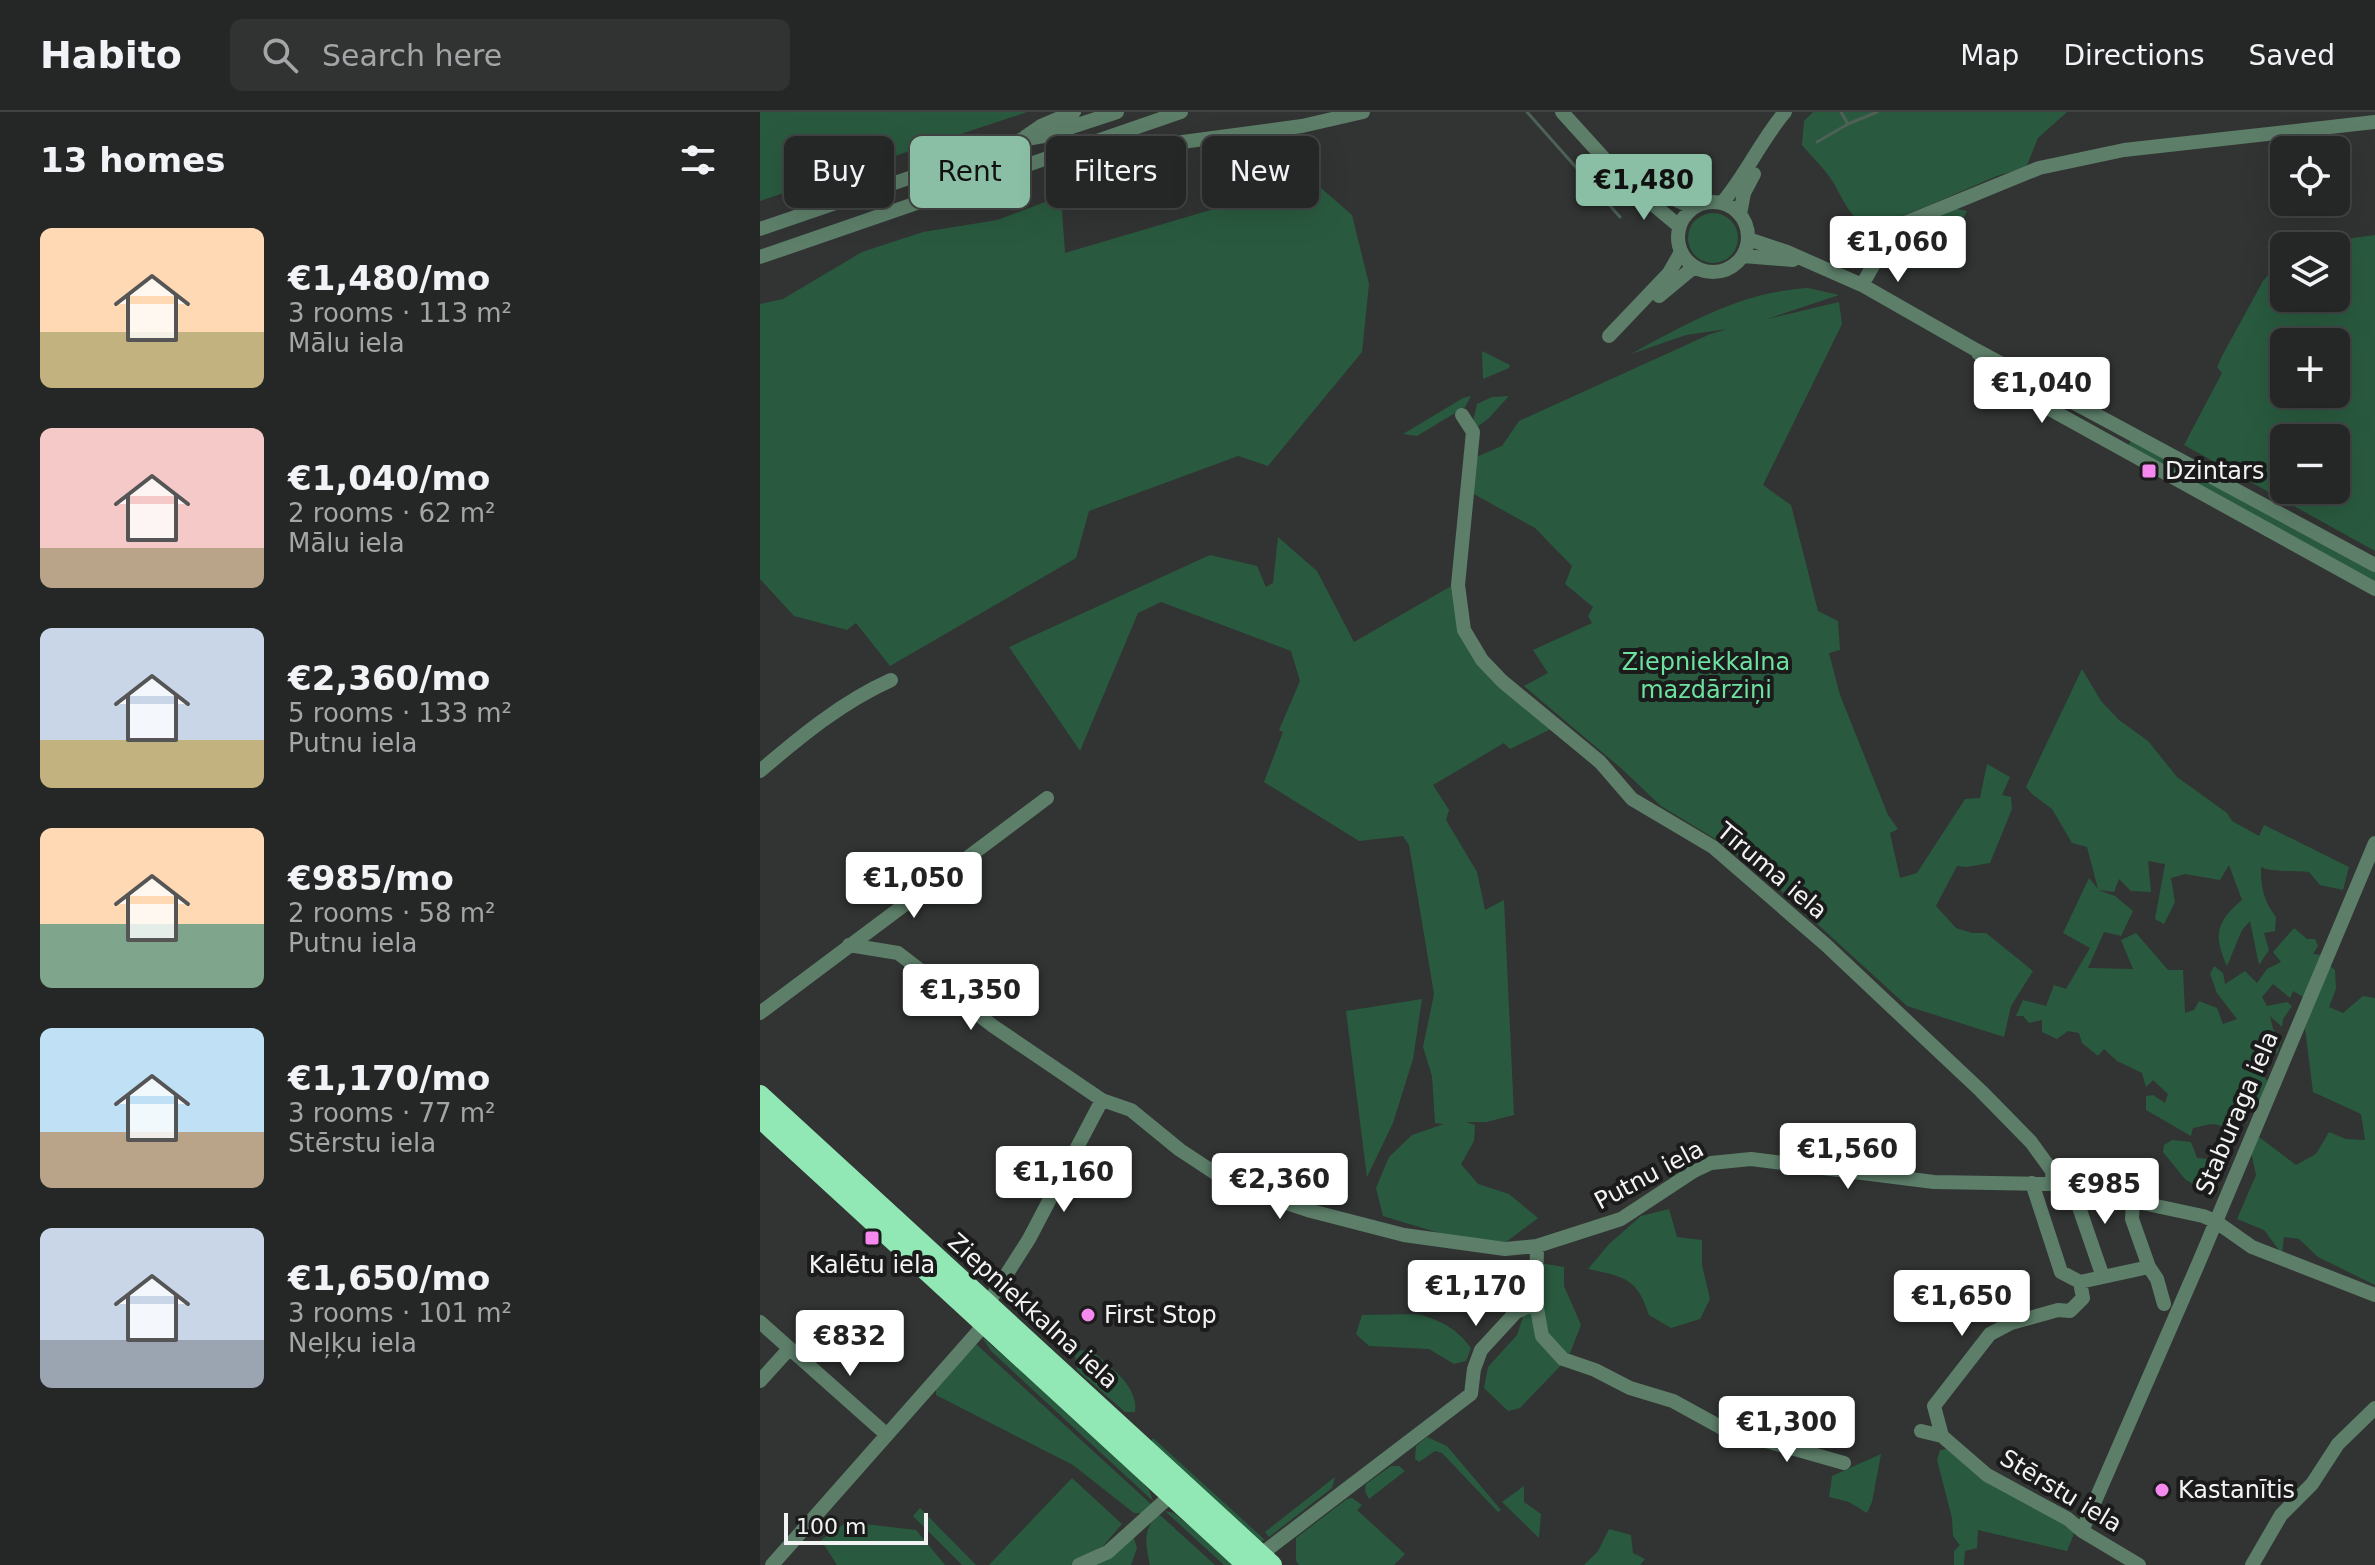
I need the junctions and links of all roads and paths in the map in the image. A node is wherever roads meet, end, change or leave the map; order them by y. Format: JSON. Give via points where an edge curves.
{"nodes":[{"id":1,"x":1074,"y":112,"type":"edge"},
{"id":2,"x":1117,"y":112,"type":"edge"},
{"id":3,"x":1181,"y":112,"type":"edge"},
{"id":4,"x":1363,"y":112,"type":"edge"},
{"id":5,"x":1562,"y":112,"type":"edge"},
{"id":6,"x":1784,"y":114,"type":"edge"},
{"id":7,"x":2375,"y":122,"type":"edge"},
{"id":8,"x":1026,"y":136,"type":"edge"},
{"id":9,"x":1030,"y":138,"type":"edge"},
{"id":10,"x":1030,"y":164,"type":"edge"},
{"id":11,"x":1030,"y":165,"type":"edge"},
{"id":12,"x":910,"y":178,"type":"edge"},
{"id":13,"x":1644,"y":190,"type":"junction"},
{"id":14,"x":1722,"y":203,"type":"junction"},
{"id":15,"x":910,"y":206,"type":"edge"},
{"id":16,"x":1693,"y":208,"type":"junction"},
{"id":17,"x":1740,"y":214,"type":"junction"},
{"id":18,"x":1679,"y":226,"type":"junction"},
{"id":19,"x":760,"y":229,"type":"edge"},
{"id":20,"x":1748,"y":239,"type":"junction"},
{"id":21,"x":1681,"y":252,"type":"junction"},
{"id":22,"x":1743,"y":256,"type":"junction"},
{"id":23,"x":760,"y":257,"type":"edge"},
{"id":24,"x":1801,"y":260,"type":"junction"},
{"id":25,"x":1694,"y":267,"type":"junction"},
{"id":26,"x":1862,"y":285,"type":"junction"},
{"id":27,"x":1976,"y":350,"type":"junction"},
{"id":28,"x":2030,"y":378,"type":"junction"},
{"id":29,"x":2028,"y":397,"type":"junction"},
{"id":30,"x":1462,"y":415,"type":"dead end"},
{"id":31,"x":2121,"y":426,"type":"junction"},
{"id":32,"x":2112,"y":443,"type":"junction"},
{"id":33,"x":2375,"y":565,"type":"edge"},
{"id":34,"x":2375,"y":589,"type":"edge"},
{"id":35,"x":891,"y":680,"type":"dead end"},
{"id":36,"x":760,"y":771,"type":"edge"},
{"id":37,"x":1047,"y":798,"type":"dead end"},
{"id":38,"x":2375,"y":843,"type":"edge"},
{"id":39,"x":849,"y":945,"type":"junction"},
{"id":40,"x":760,"y":1013,"type":"edge"},
{"id":41,"x":760,"y":1095,"type":"edge"},
{"id":42,"x":1102,"y":1100,"type":"junction"},
{"id":43,"x":760,"y":1118,"type":"edge"},
{"id":44,"x":2032,"y":1183,"type":"junction"},
{"id":45,"x":2053,"y":1184,"type":"junction"},
{"id":46,"x":2072,"y":1187,"type":"junction"},
{"id":47,"x":2133,"y":1200,"type":"junction"},
{"id":48,"x":2215,"y":1221,"type":"junction"},
{"id":49,"x":1537,"y":1246,"type":"junction"},
{"id":50,"x":2153,"y":1273,"type":"junction"},
{"id":51,"x":2103,"y":1277,"type":"junction"},
{"id":52,"x":2080,"y":1282,"type":"junction"},
{"id":53,"x":2187,"y":1289,"type":"junction"},
{"id":54,"x":2375,"y":1295,"type":"edge"},
{"id":55,"x":1536,"y":1303,"type":"junction"},
{"id":56,"x":2164,"y":1304,"type":"dead end"},
{"id":57,"x":986,"y":1315,"type":"junction"},
{"id":58,"x":760,"y":1322,"type":"edge"},
{"id":59,"x":789,"y":1349,"type":"junction"},
{"id":60,"x":760,"y":1381,"type":"edge"},
{"id":61,"x":1077,"y":1398,"type":"junction"},
{"id":62,"x":2375,"y":1408,"type":"edge"},
{"id":63,"x":1921,"y":1431,"type":"dead end"},
{"id":64,"x":887,"y":1435,"type":"junction"},
{"id":65,"x":1942,"y":1436,"type":"junction"},
{"id":66,"x":1844,"y":1463,"type":"dead end"},
{"id":67,"x":1170,"y":1496,"type":"junction"},
{"id":68,"x":2082,"y":1531,"type":"junction"},
{"id":69,"x":1255,"y":1561,"type":"edge"},
{"id":70,"x":772,"y":1565,"type":"edge"},
{"id":71,"x":1079,"y":1565,"type":"edge"},
{"id":72,"x":2139,"y":1565,"type":"edge"},
{"id":73,"x":2252,"y":1565,"type":"edge"}],
"edges":[{"from":1,"to":8,"type":"street"},
{"from":2,"to":9,"type":"street"},
{"from":3,"to":10,"type":"street"},
{"from":4,"to":11,"type":"street","via":[[1302,126]]},
{"from":5,"to":13,"type":"street","via":[[1610,165]]},
{"from":6,"to":14,"type":"street"},
{"from":6,"to":17,"type":"street","via":[[1744,193]]},
{"from":7,"to":26,"type":"street","via":[[2124,150],[2039,168],[1895,227]]},
{"from":12,"to":19,"type":"street"},
{"from":13,"to":16,"type":"street"},
{"from":13,"to":18,"type":"street","via":[[1649,201]]},
{"from":14,"to":16,"type":"street"},
{"from":14,"to":17,"type":"street"},
{"from":15,"to":23,"type":"street"},
{"from":16,"to":18,"type":"street"},
{"from":17,"to":20,"type":"street"},
{"from":18,"to":21,"type":"street"},
{"from":20,"to":22,"type":"street"},
{"from":20,"to":24,"type":"street"},
{"from":21,"to":25,"type":"street"},
{"from":21,"to":25,"type":"street","via":[[1669,273],[1609,336]]},
{"from":22,"to":24,"type":"street"},
{"from":22,"to":25,"type":"street","via":[[1726,270]]},
{"from":24,"to":26,"type":"street"},
{"from":26,"to":27,"type":"street"},
{"from":27,"to":28,"type":"street"},
{"from":27,"to":29,"type":"street","via":[[2009,386]]},
{"from":28,"to":29,"type":"street"},
{"from":28,"to":31,"type":"street"},
{"from":29,"to":32,"type":"street"},
{"from":30,"to":45,"type":"street","name":"Tīruma iela","via":[[1473,432],[1458,594],[1464,630],[1482,660],[1600,762],[1632,799],[1713,847],[1826,945],[2031,1142],[2052,1171]]},
{"from":31,"to":32,"type":"street"},
{"from":31,"to":33,"type":"street"},
{"from":32,"to":34,"type":"street"},
{"from":35,"to":36,"type":"street","via":[[812,727]]},
{"from":37,"to":39,"type":"street"},
{"from":38,"to":48,"type":"street","name":"Staburaga iela"},
{"from":39,"to":40,"type":"street"},
{"from":39,"to":42,"type":"street","name":"Putnu iela","via":[[898,953]]},
{"from":41,"to":57,"type":"highway","name":"Ziepniekkalna iela"},
{"from":42,"to":49,"type":"street","name":"Putnu iela","via":[[1131,1110],[1194,1160],[1262,1195],[1404,1235],[1505,1249]]},
{"from":42,"to":57,"type":"street"},
{"from":43,"to":57,"type":"highway","name":"Ziepniekkalna iela"},
{"from":44,"to":45,"type":"street","name":"Putnu iela"},
{"from":44,"to":49,"type":"street","name":"Putnu iela","via":[[1934,1182],[1730,1160],[1694,1171],[1621,1219]]},
{"from":44,"to":52,"type":"street","via":[[2061,1272]]},
{"from":45,"to":46,"type":"street","name":"Putnu iela"},
{"from":46,"to":47,"type":"street","name":"Putnu iela"},
{"from":46,"to":51,"type":"street"},
{"from":47,"to":48,"type":"street","name":"Putnu iela"},
{"from":47,"to":50,"type":"street","via":[[2132,1219]]},
{"from":48,"to":53,"type":"street","name":"Staburaga iela"},
{"from":48,"to":54,"type":"street","name":"Putnu iela","via":[[2252,1247]]},
{"from":49,"to":55,"type":"street"},
{"from":50,"to":51,"type":"street"},
{"from":50,"to":53,"type":"street"},
{"from":50,"to":56,"type":"street"},
{"from":51,"to":52,"type":"street"},
{"from":52,"to":65,"type":"street","via":[[2083,1298],[2077,1307],[2011,1323],[1990,1334],[1934,1406]]},
{"from":53,"to":68,"type":"street","name":"Staburaga iela"},
{"from":55,"to":66,"type":"street","via":[[1542,1336],[1563,1359],[1673,1401],[1724,1429]]},
{"from":55,"to":69,"type":"street","via":[[1516,1312],[1481,1350],[1471,1394]]},
{"from":57,"to":61,"type":"highway","name":"Ziepniekkalna iela"},
{"from":57,"to":64,"type":"street"},
{"from":58,"to":59,"type":"street"},
{"from":59,"to":60,"type":"street"},
{"from":59,"to":64,"type":"street"},
{"from":61,"to":67,"type":"highway","name":"Ziepniekkalna iela"},
{"from":61,"to":69,"type":"highway","name":"Ziepniekkalna iela"},
{"from":62,"to":73,"type":"street","via":[[2338,1444],[2312,1484],[2281,1515]]},
{"from":63,"to":65,"type":"street","name":"Stērstu iela"},
{"from":64,"to":70,"type":"street"},
{"from":65,"to":68,"type":"street","name":"Stērstu iela","via":[[1987,1475]]},
{"from":67,"to":69,"type":"highway","name":"Ziepniekkalna iela"},
{"from":67,"to":71,"type":"street","via":[[1108,1552]]},
{"from":68,"to":72,"type":"street","name":"Stērstu iela"}]}
